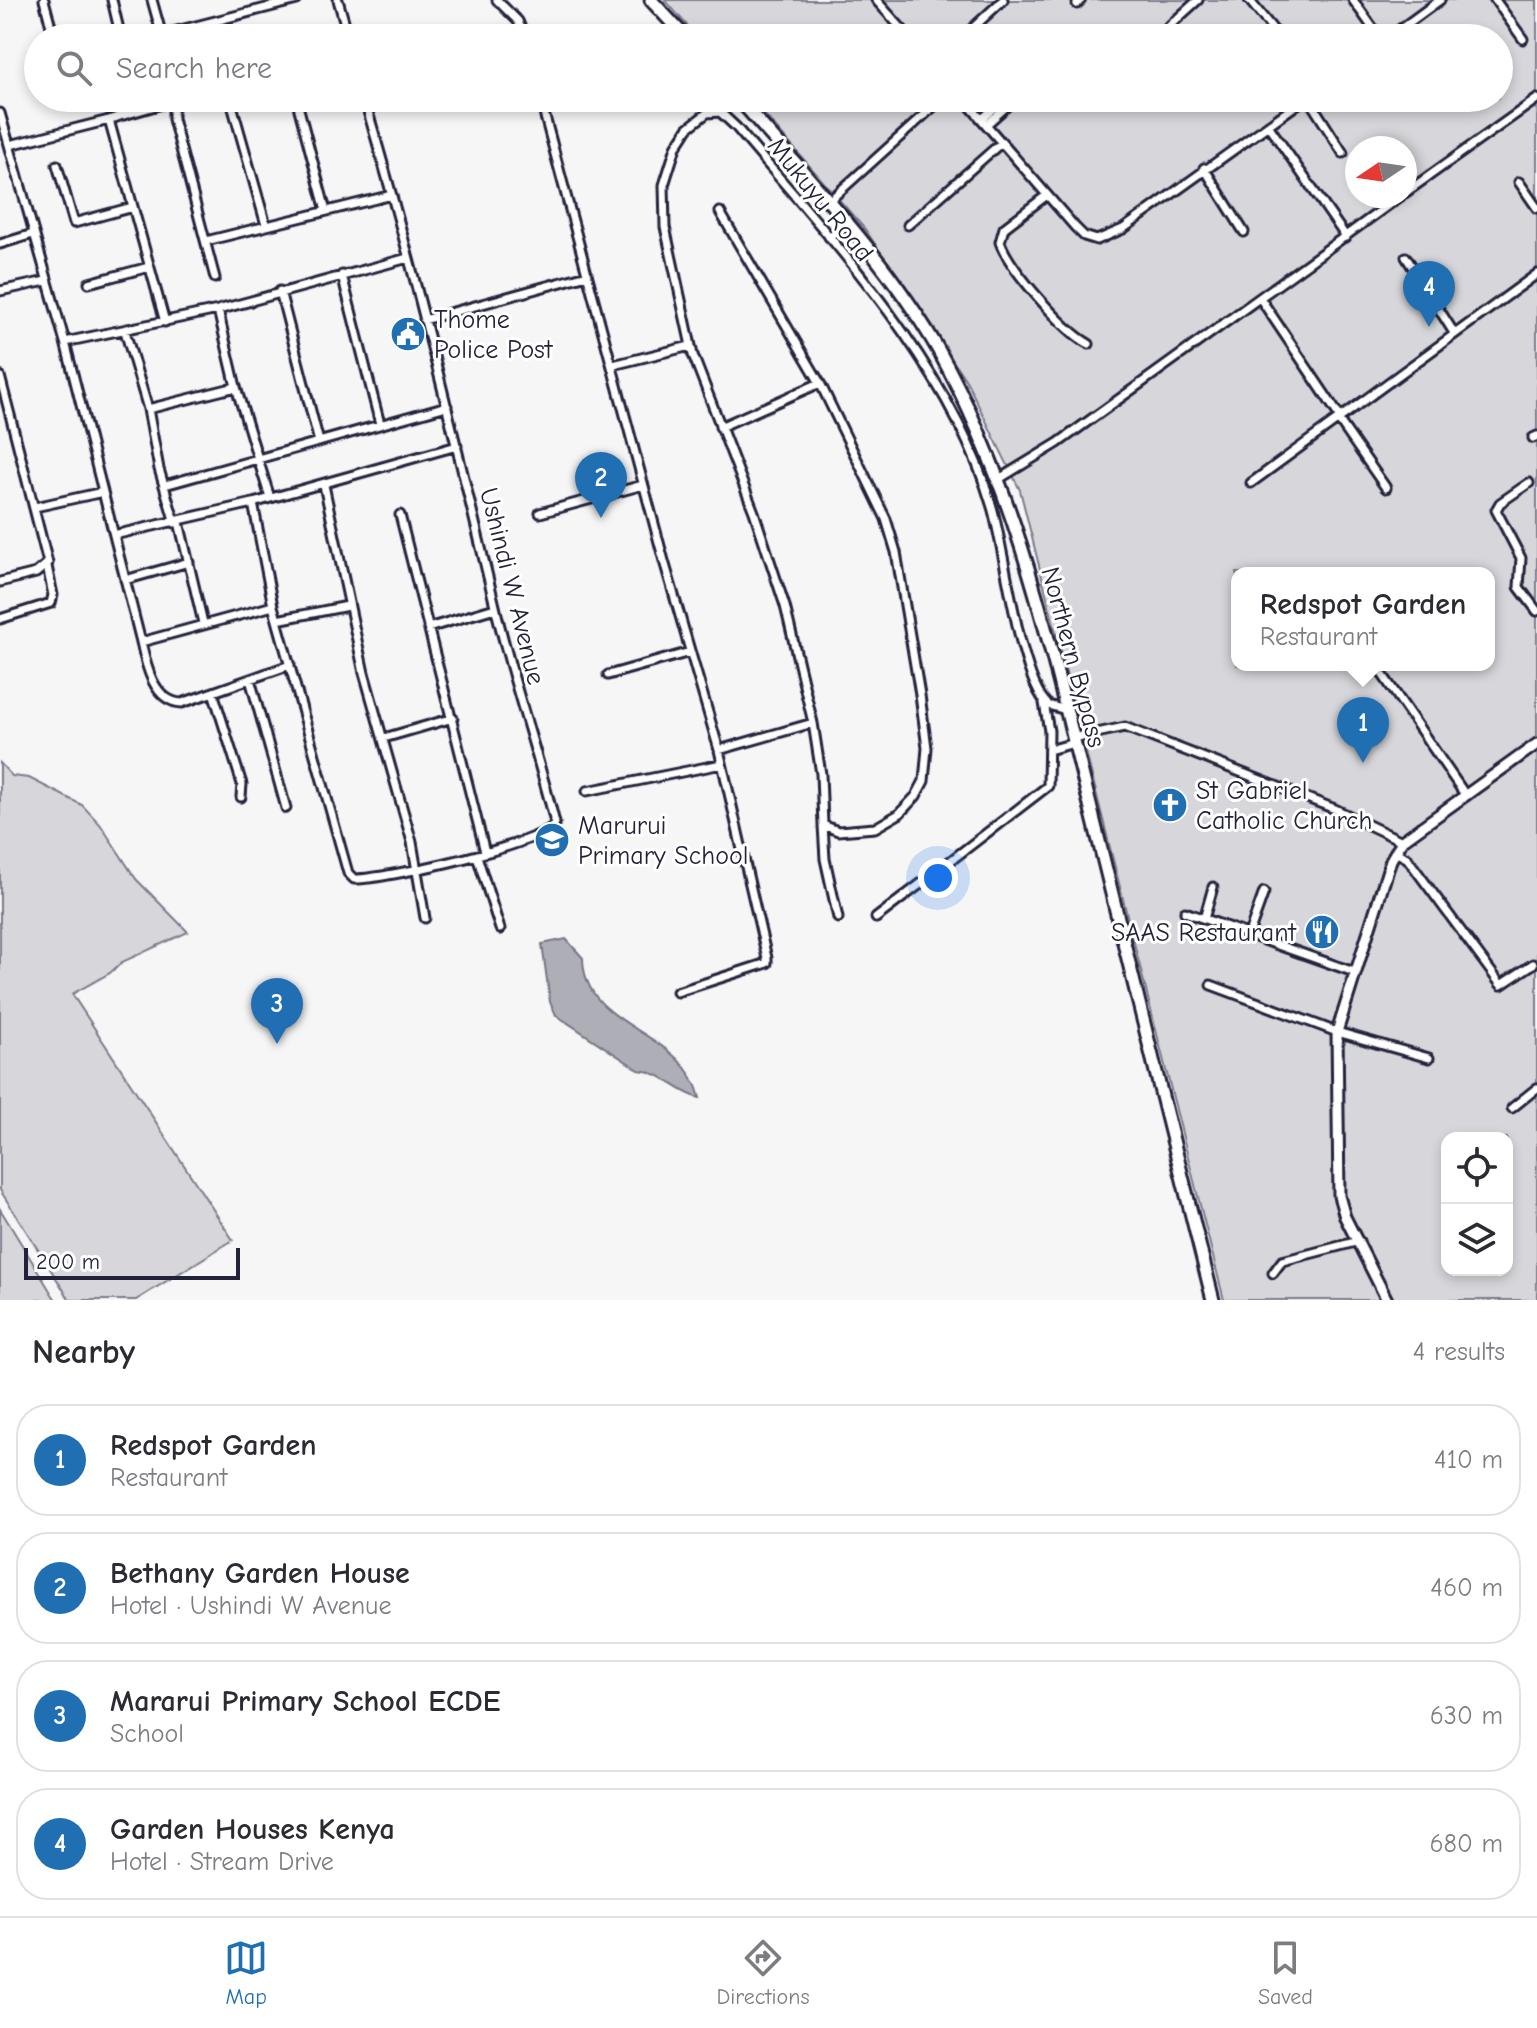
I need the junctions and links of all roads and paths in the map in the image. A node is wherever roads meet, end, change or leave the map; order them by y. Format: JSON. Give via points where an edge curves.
{"nodes":[{"id":1,"x":44,"y":0,"type":"edge"},
{"id":2,"x":112,"y":0,"type":"edge"},
{"id":3,"x":152,"y":0,"type":"edge"},
{"id":4,"x":297,"y":0,"type":"edge"},
{"id":5,"x":338,"y":0,"type":"edge"},
{"id":6,"x":497,"y":0,"type":"edge"},
{"id":7,"x":651,"y":0,"type":"edge"},
{"id":8,"x":876,"y":0,"type":"edge"},
{"id":9,"x":1003,"y":0,"type":"edge"},
{"id":10,"x":1198,"y":0,"type":"edge"},
{"id":11,"x":1249,"y":0,"type":"edge"},
{"id":12,"x":1353,"y":0,"type":"edge"},
{"id":13,"x":1440,"y":0,"type":"edge"},
{"id":14,"x":1495,"y":0,"type":"edge"},
{"id":15,"x":50,"y":24,"type":"edge"},
{"id":16,"x":118,"y":24,"type":"edge"},
{"id":17,"x":158,"y":24,"type":"edge"},
{"id":18,"x":209,"y":24,"type":"edge"},
{"id":19,"x":345,"y":24,"type":"edge"},
{"id":20,"x":519,"y":24,"type":"edge"},
{"id":21,"x":673,"y":24,"type":"edge"},
{"id":22,"x":897,"y":24,"type":"edge"},
{"id":23,"x":977,"y":24,"type":"edge"},
{"id":24,"x":1171,"y":24,"type":"edge"},
{"id":25,"x":1269,"y":24,"type":"edge"},
{"id":26,"x":1370,"y":24,"type":"edge"},
{"id":27,"x":1407,"y":24,"type":"edge"},
{"id":28,"x":1512,"y":24,"type":"edge"},
{"id":29,"x":1513,"y":25,"type":"edge"},
{"id":30,"x":1523,"y":39,"type":"dead end"},
{"id":31,"x":1537,"y":99,"type":"edge"},
{"id":32,"x":128,"y":112,"type":"edge"},
{"id":33,"x":134,"y":112,"type":"edge"},
{"id":34,"x":175,"y":112,"type":"edge"},
{"id":35,"x":234,"y":112,"type":"edge"},
{"id":36,"x":300,"y":112,"type":"edge"},
{"id":37,"x":368,"y":112,"type":"edge"},
{"id":38,"x":544,"y":112,"type":"edge"},
{"id":39,"x":712,"y":112,"type":"edge"},
{"id":40,"x":718,"y":112,"type":"edge"},
{"id":41,"x":750,"y":112,"type":"edge"},
{"id":42,"x":928,"y":112,"type":"edge"},
{"id":43,"x":975,"y":112,"type":"edge"},
{"id":44,"x":993,"y":112,"type":"edge"},
{"id":45,"x":997,"y":112,"type":"edge"},
{"id":46,"x":1287,"y":112,"type":"edge"},
{"id":47,"x":1316,"y":112,"type":"edge"},
{"id":48,"x":0,"y":113,"type":"edge"},
{"id":49,"x":109,"y":120,"type":"junction"},
{"id":50,"x":984,"y":122,"type":"junction"},
{"id":51,"x":1268,"y":125,"type":"junction"},
{"id":52,"x":1002,"y":142,"type":"junction"},
{"id":53,"x":10,"y":145,"type":"junction"},
{"id":54,"x":1343,"y":153,"type":"dead end"},
{"id":55,"x":57,"y":165,"type":"dead end"},
{"id":56,"x":1204,"y":168,"type":"junction"},
{"id":57,"x":1519,"y":182,"type":"dead end"},
{"id":58,"x":1417,"y":184,"type":"edge"},
{"id":59,"x":392,"y":195,"type":"junction"},
{"id":60,"x":1047,"y":195,"type":"junction"},
{"id":61,"x":828,"y":202,"type":"junction"},
{"id":62,"x":133,"y":207,"type":"junction"},
{"id":63,"x":1384,"y":208,"type":"edge"},
{"id":64,"x":1537,"y":208,"type":"edge"},
{"id":65,"x":326,"y":211,"type":"junction"},
{"id":66,"x":720,"y":212,"type":"dead end"},
{"id":67,"x":846,"y":223,"type":"junction"},
{"id":68,"x":266,"y":225,"type":"junction"},
{"id":69,"x":908,"y":225,"type":"dead end"},
{"id":70,"x":1244,"y":232,"type":"dead end"},
{"id":71,"x":33,"y":234,"type":"junction"},
{"id":72,"x":829,"y":237,"type":"junction"},
{"id":73,"x":1346,"y":237,"type":"junction"},
{"id":74,"x":206,"y":241,"type":"junction"},
{"id":75,"x":0,"y":244,"type":"edge"},
{"id":76,"x":1406,"y":257,"type":"dead end"},
{"id":77,"x":408,"y":258,"type":"junction"},
{"id":78,"x":149,"y":267,"type":"junction"},
{"id":79,"x":1537,"y":274,"type":"edge"},
{"id":80,"x":342,"y":275,"type":"junction"},
{"id":81,"x":587,"y":275,"type":"junction"},
{"id":82,"x":215,"y":278,"type":"dead end"},
{"id":83,"x":46,"y":281,"type":"junction"},
{"id":84,"x":89,"y":283,"type":"dead end"},
{"id":85,"x":0,"y":291,"type":"edge"},
{"id":86,"x":280,"y":291,"type":"junction"},
{"id":87,"x":1260,"y":298,"type":"junction"},
{"id":88,"x":218,"y":310,"type":"junction"},
{"id":89,"x":424,"y":320,"type":"junction"},
{"id":90,"x":165,"y":322,"type":"junction"},
{"id":91,"x":125,"y":331,"type":"junction"},
{"id":92,"x":1454,"y":333,"type":"junction"},
{"id":93,"x":65,"y":342,"type":"junction"},
{"id":94,"x":1089,"y":344,"type":"dead end"},
{"id":95,"x":690,"y":346,"type":"junction"},
{"id":96,"x":940,"y":353,"type":"junction"},
{"id":97,"x":925,"y":364,"type":"junction"},
{"id":98,"x":613,"y":365,"type":"junction"},
{"id":99,"x":0,"y":376,"type":"edge"},
{"id":100,"x":820,"y":383,"type":"junction"},
{"id":101,"x":236,"y":387,"type":"junction"},
{"id":102,"x":447,"y":406,"type":"junction"},
{"id":103,"x":148,"y":409,"type":"junction"},
{"id":104,"x":1339,"y":418,"type":"junction"},
{"id":105,"x":11,"y":420,"type":"junction"},
{"id":106,"x":0,"y":423,"type":"edge"},
{"id":107,"x":380,"y":424,"type":"junction"},
{"id":108,"x":720,"y":427,"type":"junction"},
{"id":109,"x":319,"y":442,"type":"junction"},
{"id":110,"x":457,"y":446,"type":"junction"},
{"id":111,"x":259,"y":457,"type":"junction"},
{"id":112,"x":999,"y":479,"type":"junction"},
{"id":113,"x":1251,"y":483,"type":"dead end"},
{"id":114,"x":1529,"y":483,"type":"dead end"},
{"id":115,"x":165,"y":485,"type":"junction"},
{"id":116,"x":324,"y":485,"type":"junction"},
{"id":117,"x":643,"y":485,"type":"junction"},
{"id":118,"x":1386,"y":488,"type":"dead end"},
{"id":119,"x":103,"y":492,"type":"junction"},
{"id":120,"x":1005,"y":497,"type":"junction"},
{"id":121,"x":270,"y":498,"type":"junction"},
{"id":122,"x":991,"y":502,"type":"junction"},
{"id":123,"x":253,"y":503,"type":"junction"},
{"id":124,"x":35,"y":507,"type":"junction"},
{"id":125,"x":540,"y":513,"type":"dead end"},
{"id":126,"x":400,"y":515,"type":"dead end"},
{"id":127,"x":177,"y":523,"type":"junction"},
{"id":128,"x":114,"y":535,"type":"junction"},
{"id":129,"x":189,"y":562,"type":"junction"},
{"id":130,"x":47,"y":566,"type":"junction"},
{"id":131,"x":125,"y":580,"type":"junction"},
{"id":132,"x":0,"y":582,"type":"edge"},
{"id":133,"x":273,"y":606,"type":"junction"},
{"id":134,"x":348,"y":606,"type":"junction"},
{"id":135,"x":495,"y":608,"type":"junction"},
{"id":136,"x":1537,"y":611,"type":"edge"},
{"id":137,"x":0,"y":619,"type":"edge"},
{"id":138,"x":277,"y":620,"type":"junction"},
{"id":139,"x":203,"y":623,"type":"junction"},
{"id":140,"x":428,"y":628,"type":"junction"},
{"id":141,"x":141,"y":642,"type":"junction"},
{"id":142,"x":690,"y":652,"type":"junction"},
{"id":143,"x":290,"y":665,"type":"junction"},
{"id":144,"x":1380,"y":671,"type":"edge"},
{"id":145,"x":608,"y":675,"type":"dead end"},
{"id":146,"x":250,"y":679,"type":"junction"},
{"id":147,"x":213,"y":692,"type":"junction"},
{"id":148,"x":1044,"y":701,"type":"junction"},
{"id":149,"x":1066,"y":710,"type":"junction"},
{"id":150,"x":453,"y":718,"type":"junction"},
{"id":151,"x":813,"y":723,"type":"junction"},
{"id":152,"x":384,"y":738,"type":"junction"},
{"id":153,"x":1073,"y":740,"type":"junction"},
{"id":154,"x":1537,"y":744,"type":"edge"},
{"id":155,"x":719,"y":750,"type":"junction"},
{"id":156,"x":1049,"y":750,"type":"junction"},
{"id":157,"x":722,"y":764,"type":"junction"},
{"id":158,"x":587,"y":791,"type":"dead end"},
{"id":159,"x":1466,"y":796,"type":"junction"},
{"id":160,"x":241,"y":797,"type":"dead end"},
{"id":161,"x":286,"y":808,"type":"dead end"},
{"id":162,"x":823,"y":825,"type":"junction"},
{"id":163,"x":1402,"y":841,"type":"junction"},
{"id":164,"x":485,"y":852,"type":"junction"},
{"id":165,"x":1395,"y":852,"type":"junction"},
{"id":166,"x":477,"y":856,"type":"junction"},
{"id":167,"x":416,"y":872,"type":"junction"},
{"id":168,"x":1213,"y":887,"type":"dead end"},
{"id":169,"x":1264,"y":892,"type":"dead end"},
{"id":170,"x":1185,"y":912,"type":"dead end"},
{"id":171,"x":425,"y":918,"type":"dead end"},
{"id":172,"x":838,"y":918,"type":"dead end"},
{"id":173,"x":876,"y":918,"type":"dead end"},
{"id":174,"x":1204,"y":919,"type":"junction"},
{"id":175,"x":500,"y":929,"type":"dead end"},
{"id":176,"x":1249,"y":934,"type":"junction"},
{"id":177,"x":1533,"y":964,"type":"dead end"},
{"id":178,"x":1354,"y":972,"type":"junction"},
{"id":179,"x":1211,"y":985,"type":"dead end"},
{"id":180,"x":677,"y":992,"type":"dead end"},
{"id":181,"x":1337,"y":1032,"type":"junction"},
{"id":182,"x":1429,"y":1058,"type":"dead end"},
{"id":183,"x":1537,"y":1088,"type":"edge"},
{"id":184,"x":1512,"y":1108,"type":"dead end"},
{"id":185,"x":1359,"y":1241,"type":"junction"},
{"id":186,"x":1273,"y":1273,"type":"dead end"},
{"id":187,"x":1213,"y":1300,"type":"edge"},
{"id":188,"x":1387,"y":1300,"type":"edge"}],
"edges":[{"from":1,"to":15,"type":"street"},
{"from":2,"to":16,"type":"street"},
{"from":3,"to":17,"type":"street"},
{"from":4,"to":18,"type":"street"},
{"from":5,"to":19,"type":"street"},
{"from":6,"to":20,"type":"street"},
{"from":7,"to":21,"type":"main road"},
{"from":8,"to":22,"type":"street"},
{"from":9,"to":23,"type":"street"},
{"from":10,"to":24,"type":"street"},
{"from":11,"to":25,"type":"street"},
{"from":12,"to":26,"type":"street"},
{"from":13,"to":27,"type":"street"},
{"from":14,"to":28,"type":"street"},
{"from":29,"to":30,"type":"street"},
{"from":31,"to":58,"type":"street"},
{"from":32,"to":49,"type":"street"},
{"from":33,"to":49,"type":"street"},
{"from":34,"to":74,"type":"street"},
{"from":35,"to":68,"type":"street"},
{"from":36,"to":65,"type":"street"},
{"from":37,"to":59,"type":"street","name":"Ushindi W Avenue"},
{"from":38,"to":81,"type":"street"},
{"from":39,"to":95,"type":"street","name":"Mukuyu Road","via":[[688,128],[676,147],[662,194]]},
{"from":40,"to":72,"type":"street","name":"Mukuyu Road"},
{"from":41,"to":61,"type":"main road","name":"Northern Bypass"},
{"from":42,"to":61,"type":"street"},
{"from":43,"to":50,"type":"street"},
{"from":44,"to":50,"type":"street"},
{"from":45,"to":50,"type":"street"},
{"from":46,"to":51,"type":"street"},
{"from":47,"to":54,"type":"street"},
{"from":48,"to":53,"type":"street"},
{"from":49,"to":53,"type":"street"},
{"from":49,"to":62,"type":"street"},
{"from":50,"to":52,"type":"street"},
{"from":51,"to":56,"type":"street"},
{"from":51,"to":73,"type":"street"},
{"from":52,"to":60,"type":"street"},
{"from":52,"to":69,"type":"street"},
{"from":53,"to":71,"type":"street"},
{"from":55,"to":62,"type":"street","via":[[74,223]]},
{"from":56,"to":60,"type":"street","via":[[1102,240],[1084,236]]},
{"from":56,"to":70,"type":"street"},
{"from":57,"to":64,"type":"street"},
{"from":59,"to":65,"type":"street"},
{"from":59,"to":77,"type":"street","name":"Ushindi W Avenue"},
{"from":60,"to":94,"type":"street","via":[[1004,228],[1000,242],[1061,320]]},
{"from":61,"to":67,"type":"main road","name":"Northern Bypass"},
{"from":62,"to":78,"type":"street"},
{"from":63,"to":73,"type":"street"},
{"from":65,"to":68,"type":"street"},
{"from":66,"to":100,"type":"street"},
{"from":67,"to":72,"type":"street"},
{"from":67,"to":96,"type":"main road","name":"Northern Bypass"},
{"from":68,"to":74,"type":"street"},
{"from":71,"to":75,"type":"street"},
{"from":71,"to":83,"type":"street"},
{"from":72,"to":97,"type":"street","name":"Mukuyu Road"},
{"from":73,"to":87,"type":"street"},
{"from":74,"to":82,"type":"street"},
{"from":76,"to":92,"type":"street"},
{"from":77,"to":80,"type":"street"},
{"from":77,"to":89,"type":"street","name":"Ushindi W Avenue"},
{"from":78,"to":84,"type":"street"},
{"from":78,"to":90,"type":"street"},
{"from":79,"to":92,"type":"street"},
{"from":80,"to":86,"type":"street"},
{"from":80,"to":107,"type":"street"},
{"from":81,"to":89,"type":"street"},
{"from":81,"to":98,"type":"street"},
{"from":83,"to":85,"type":"street"},
{"from":83,"to":93,"type":"street"},
{"from":86,"to":88,"type":"street"},
{"from":86,"to":109,"type":"street"},
{"from":87,"to":104,"type":"street"},
{"from":87,"to":112,"type":"street","via":[[1058,443]]},
{"from":88,"to":90,"type":"street"},
{"from":88,"to":101,"type":"street"},
{"from":89,"to":102,"type":"street","name":"Ushindi W Avenue"},
{"from":90,"to":91,"type":"street"},
{"from":91,"to":93,"type":"street"},
{"from":91,"to":103,"type":"street"},
{"from":92,"to":104,"type":"street"},
{"from":93,"to":119,"type":"street"},
{"from":95,"to":98,"type":"street"},
{"from":95,"to":108,"type":"street","name":"Mukuyu Road"},
{"from":96,"to":97,"type":"street"},
{"from":96,"to":112,"type":"main road","name":"Northern Bypass"},
{"from":97,"to":122,"type":"street","name":"Mukuyu Road","via":[[961,427]]},
{"from":98,"to":117,"type":"street"},
{"from":99,"to":105,"type":"street"},
{"from":100,"to":108,"type":"street"},
{"from":100,"to":162,"type":"street","via":[[889,528],[927,748],[923,786],[899,814],[862,830],[838,831]]},
{"from":101,"to":103,"type":"street"},
{"from":101,"to":111,"type":"street"},
{"from":102,"to":107,"type":"street"},
{"from":102,"to":110,"type":"street","name":"Ushindi W Avenue"},
{"from":103,"to":115,"type":"street"},
{"from":104,"to":113,"type":"street"},
{"from":104,"to":118,"type":"street"},
{"from":105,"to":106,"type":"street"},
{"from":105,"to":124,"type":"street"},
{"from":107,"to":109,"type":"street"},
{"from":108,"to":151,"type":"street","name":"Mukuyu Road","via":[[773,565]]},
{"from":109,"to":111,"type":"street"},
{"from":110,"to":116,"type":"street"},
{"from":110,"to":135,"type":"street","name":"Ushindi W Avenue"},
{"from":111,"to":115,"type":"street"},
{"from":111,"to":121,"type":"street"},
{"from":112,"to":120,"type":"main road","name":"Northern Bypass"},
{"from":114,"to":136,"type":"street","via":[[1496,510],[1521,558],[1519,587]]},
{"from":115,"to":127,"type":"street"},
{"from":116,"to":121,"type":"street"},
{"from":116,"to":134,"type":"street"},
{"from":117,"to":125,"type":"street"},
{"from":117,"to":142,"type":"street"},
{"from":119,"to":124,"type":"street"},
{"from":119,"to":128,"type":"street"},
{"from":120,"to":122,"type":"street"},
{"from":120,"to":149,"type":"main road","name":"Northern Bypass"},
{"from":121,"to":123,"type":"street"},
{"from":122,"to":148,"type":"street","name":"Mukuyu Road","via":[[1021,641]]},
{"from":123,"to":127,"type":"street"},
{"from":123,"to":133,"type":"street"},
{"from":124,"to":130,"type":"street"},
{"from":126,"to":140,"type":"street"},
{"from":127,"to":128,"type":"street"},
{"from":127,"to":129,"type":"street"},
{"from":128,"to":131,"type":"street"},
{"from":129,"to":131,"type":"street"},
{"from":129,"to":139,"type":"street"},
{"from":130,"to":132,"type":"street"},
{"from":130,"to":137,"type":"street","via":[[51,603]]},
{"from":131,"to":141,"type":"street"},
{"from":133,"to":138,"type":"street"},
{"from":133,"to":139,"type":"street"},
{"from":134,"to":138,"type":"street"},
{"from":134,"to":152,"type":"street"},
{"from":135,"to":140,"type":"street"},
{"from":135,"to":164,"type":"street","name":"Ushindi W Avenue","via":[[555,823],[546,833]]},
{"from":138,"to":143,"type":"street"},
{"from":139,"to":141,"type":"street"},
{"from":140,"to":150,"type":"street"},
{"from":141,"to":147,"type":"street","via":[[167,701],[182,703]]},
{"from":142,"to":145,"type":"street"},
{"from":142,"to":155,"type":"street"},
{"from":143,"to":146,"type":"street"},
{"from":143,"to":167,"type":"street","name":"Ushindi W Avenue","via":[[352,878]]},
{"from":144,"to":159,"type":"street"},
{"from":146,"to":147,"type":"street"},
{"from":146,"to":161,"type":"street"},
{"from":147,"to":160,"type":"street","via":[[242,784]]},
{"from":148,"to":149,"type":"street"},
{"from":148,"to":156,"type":"street","name":"Mukuyu Road"},
{"from":149,"to":153,"type":"main road","name":"Northern Bypass"},
{"from":150,"to":152,"type":"street"},
{"from":150,"to":164,"type":"street"},
{"from":151,"to":155,"type":"street"},
{"from":151,"to":162,"type":"street","name":"Mukuyu Road"},
{"from":152,"to":167,"type":"street"},
{"from":153,"to":156,"type":"street"},
{"from":153,"to":163,"type":"street","via":[[1125,727]]},
{"from":153,"to":187,"type":"main road","name":"Northern Bypass"},
{"from":154,"to":159,"type":"street"},
{"from":155,"to":157,"type":"street"},
{"from":156,"to":173,"type":"street","name":"Mukuyu Road","via":[[1044,791]]},
{"from":157,"to":158,"type":"street"},
{"from":157,"to":180,"type":"street","via":[[768,962]]},
{"from":159,"to":163,"type":"street"},
{"from":162,"to":172,"type":"street","name":"Mukuyu Road"},
{"from":163,"to":165,"type":"street"},
{"from":164,"to":166,"type":"street","name":"Ushindi W Avenue"},
{"from":165,"to":177,"type":"street","via":[[1407,858],[1501,985]]},
{"from":165,"to":178,"type":"street"},
{"from":166,"to":167,"type":"street","name":"Ushindi W Avenue"},
{"from":166,"to":175,"type":"street"},
{"from":167,"to":171,"type":"street"},
{"from":168,"to":174,"type":"street"},
{"from":169,"to":176,"type":"street"},
{"from":170,"to":174,"type":"street"},
{"from":174,"to":176,"type":"street"},
{"from":176,"to":178,"type":"street"},
{"from":178,"to":181,"type":"street"},
{"from":179,"to":181,"type":"street"},
{"from":181,"to":182,"type":"street"},
{"from":181,"to":185,"type":"street","via":[[1339,1196]]},
{"from":183,"to":184,"type":"street"},
{"from":185,"to":186,"type":"street","via":[[1282,1261]]},
{"from":185,"to":188,"type":"street"}]}
